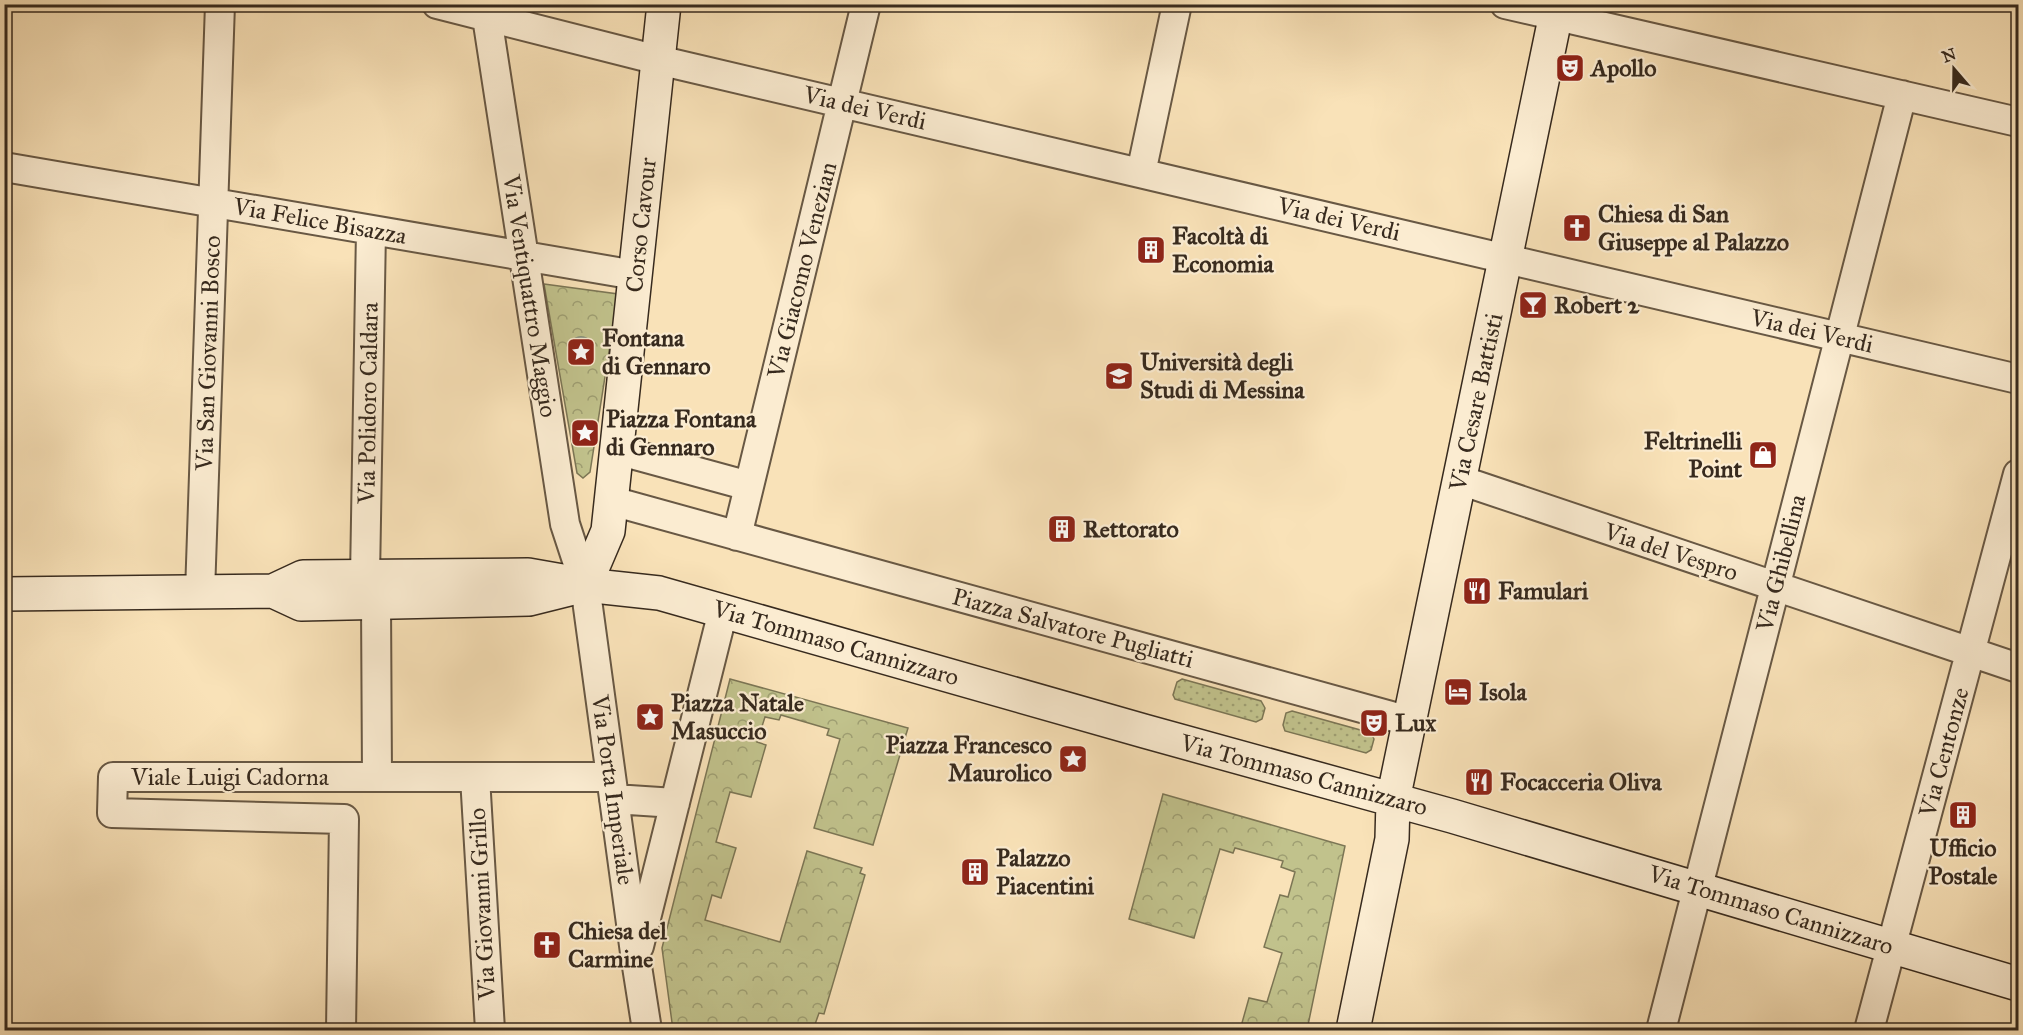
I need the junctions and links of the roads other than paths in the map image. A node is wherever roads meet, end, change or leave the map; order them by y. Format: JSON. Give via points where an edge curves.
{"nodes":[{"id":1,"x":219,"y":4,"type":"edge"},
{"id":2,"x":437,"y":4,"type":"edge"},
{"id":3,"x":664,"y":4,"type":"edge"},
{"id":4,"x":866,"y":4,"type":"edge"},
{"id":5,"x":1177,"y":4,"type":"edge"},
{"id":6,"x":1505,"y":4,"type":"edge"},
{"id":7,"x":486,"y":10,"type":"edge"},
{"id":8,"x":1556,"y":10,"type":"edge"},
{"id":9,"x":658,"y":60,"type":"junction"},
{"id":10,"x":1902,"y":95,"type":"junction"},
{"id":11,"x":843,"y":103,"type":"junction"},
{"id":12,"x":2019,"y":122,"type":"edge"},
{"id":13,"x":4,"y":167,"type":"edge"},
{"id":14,"x":1141,"y":173,"type":"junction"},
{"id":15,"x":213,"y":203,"type":"junction"},
{"id":16,"x":371,"y":230,"type":"junction"},
{"id":17,"x":524,"y":256,"type":"junction"},
{"id":18,"x":1506,"y":259,"type":"junction"},
{"id":19,"x":635,"y":275,"type":"junction"},
{"id":20,"x":1839,"y":337,"type":"junction"},
{"id":21,"x":2019,"y":379,"type":"edge"},
{"id":22,"x":617,"y":450,"type":"junction"},
{"id":23,"x":2019,"y":474,"type":"edge"},
{"id":24,"x":1460,"y":480,"type":"junction"},
{"id":25,"x":749,"y":486,"type":"junction"},
{"id":26,"x":623,"y":504,"type":"junction"},
{"id":27,"x":737,"y":536,"type":"junction"},
{"id":28,"x":585,"y":585,"type":"junction"},
{"id":29,"x":1775,"y":587,"type":"junction"},
{"id":30,"x":370,"y":589,"type":"junction"},
{"id":31,"x":200,"y":593,"type":"junction"},
{"id":32,"x":4,"y":594,"type":"edge"},
{"id":33,"x":723,"y":611,"type":"junction"},
{"id":34,"x":1971,"y":652,"type":"junction"},
{"id":35,"x":2019,"y":668,"type":"edge"},
{"id":36,"x":1409,"y":721,"type":"junction"},
{"id":37,"x":377,"y":777,"type":"junction"},
{"id":38,"x":475,"y":777,"type":"junction"},
{"id":39,"x":613,"y":788,"type":"junction"},
{"id":40,"x":1393,"y":800,"type":"junction"},
{"id":41,"x":675,"y":803,"type":"junction"},
{"id":42,"x":1697,"y":888,"type":"junction"},
{"id":43,"x":1892,"y":946,"type":"junction"},
{"id":44,"x":636,"y":960,"type":"junction"},
{"id":45,"x":2019,"y":984,"type":"edge"},
{"id":46,"x":342,"y":1030,"type":"edge"},
{"id":47,"x":490,"y":1030,"type":"edge"},
{"id":48,"x":647,"y":1030,"type":"edge"},
{"id":49,"x":1331,"y":1030,"type":"edge"},
{"id":50,"x":1353,"y":1030,"type":"edge"},
{"id":51,"x":1660,"y":1030,"type":"edge"},
{"id":52,"x":1869,"y":1030,"type":"edge"}],
"edges":[{"from":1,"to":15,"type":"street","name":"Via San Giovanni Bosco"},
{"from":2,"to":7,"type":"street","name":"Via dei Verdi"},
{"from":3,"to":9,"type":"main road","name":"Corso Cavour"},
{"from":4,"to":11,"type":"street","name":"Via Giacomo Venezian"},
{"from":5,"to":14,"type":"street"},
{"from":6,"to":8,"type":"street"},
{"from":7,"to":9,"type":"street","name":"Via dei Verdi"},
{"from":7,"to":17,"type":"street","name":"Via Ventiquattro Maggio"},
{"from":8,"to":10,"type":"street"},
{"from":8,"to":18,"type":"main road","name":"Via Cesare Battisti"},
{"from":9,"to":11,"type":"street","name":"Via dei Verdi"},
{"from":9,"to":19,"type":"main road","name":"Corso Cavour"},
{"from":10,"to":12,"type":"street"},
{"from":10,"to":20,"type":"street","name":"Via Ghibellina"},
{"from":11,"to":14,"type":"street","name":"Via dei Verdi"},
{"from":11,"to":25,"type":"street","name":"Via Giacomo Venezian"},
{"from":13,"to":15,"type":"street","name":"Via Felice Bisazza"},
{"from":14,"to":18,"type":"street","name":"Via dei Verdi"},
{"from":15,"to":16,"type":"street","name":"Via Felice Bisazza"},
{"from":15,"to":31,"type":"street","name":"Via San Giovanni Bosco"},
{"from":16,"to":17,"type":"street","name":"Via Felice Bisazza"},
{"from":16,"to":30,"type":"street","name":"Via Polidoro Caldara"},
{"from":17,"to":19,"type":"street","name":"Via Felice Bisazza"},
{"from":17,"to":28,"type":"street","name":"Via Ventiquattro Maggio","via":[[565,524]]},
{"from":18,"to":20,"type":"street","name":"Via dei Verdi"},
{"from":18,"to":24,"type":"main road","name":"Via Cesare Battisti"},
{"from":19,"to":22,"type":"main road","name":"Corso Cavour"},
{"from":20,"to":21,"type":"street","name":"Via dei Verdi"},
{"from":20,"to":29,"type":"street","name":"Via Ghibellina"},
{"from":22,"to":25,"type":"street"},
{"from":22,"to":26,"type":"main road","name":"Corso Cavour"},
{"from":23,"to":34,"type":"street","name":"Via Centonze"},
{"from":24,"to":29,"type":"street","name":"Via del Vespro"},
{"from":24,"to":36,"type":"main road","name":"Via Cesare Battisti"},
{"from":25,"to":27,"type":"street","name":"Via Giacomo Venezian"},
{"from":26,"to":27,"type":"street","name":"Piazza Salvatore Pugliatti"},
{"from":26,"to":28,"type":"main road","name":"Corso Cavour"},
{"from":27,"to":36,"type":"street","name":"Piazza Salvatore Pugliatti"},
{"from":28,"to":30,"type":"main road","name":"Via Tommaso Cannizzaro","via":[[529,599]]},
{"from":28,"to":33,"type":"main road","name":"Via Tommaso Cannizzaro","via":[[658,593]]},
{"from":28,"to":39,"type":"street","name":"Via Porta Imperiale"},
{"from":29,"to":34,"type":"street","name":"Via del Vespro"},
{"from":29,"to":42,"type":"street","name":"Via Ghibellina"},
{"from":30,"to":31,"type":"main road","name":"Via Tommaso Cannizzaro","via":[[301,604],[273,591]]},
{"from":30,"to":37,"type":"street","name":"Via Polidoro Caldara"},
{"from":31,"to":32,"type":"main road","name":"Via Tommaso Cannizzaro"},
{"from":33,"to":40,"type":"main road","name":"Via Tommaso Cannizzaro"},
{"from":33,"to":41,"type":"street"},
{"from":34,"to":35,"type":"street","name":"Via del Vespro"},
{"from":34,"to":43,"type":"street","name":"Via Centonze"},
{"from":36,"to":40,"type":"main road","name":"Via Cesare Battisti"},
{"from":37,"to":38,"type":"street","name":"Viale Luigi Cadorna"},
{"from":37,"to":46,"type":"street","name":"Viale Luigi Cadorna","via":[[113,777],[112,813],[344,819]]},
{"from":38,"to":39,"type":"street","name":"Viale Luigi Cadorna"},
{"from":38,"to":47,"type":"street","name":"Via Giovanni Grillo"},
{"from":39,"to":41,"type":"street"},
{"from":39,"to":44,"type":"street","name":"Via Porta Imperiale"},
{"from":40,"to":42,"type":"main road","name":"Via Tommaso Cannizzaro"},
{"from":40,"to":49,"type":"main road","name":"Via Cesare Battisti","via":[[1372,834]]},
{"from":40,"to":50,"type":"main road","name":"Via Cesare Battisti","via":[[1392,839]]},
{"from":41,"to":44,"type":"street"},
{"from":42,"to":43,"type":"main road","name":"Via Tommaso Cannizzaro"},
{"from":42,"to":51,"type":"street","name":"Via Ghibellina"},
{"from":43,"to":45,"type":"main road","name":"Via Tommaso Cannizzaro"},
{"from":43,"to":52,"type":"street","name":"Via Centonze"},
{"from":44,"to":48,"type":"street","name":"Via Porta Imperiale"}]}
